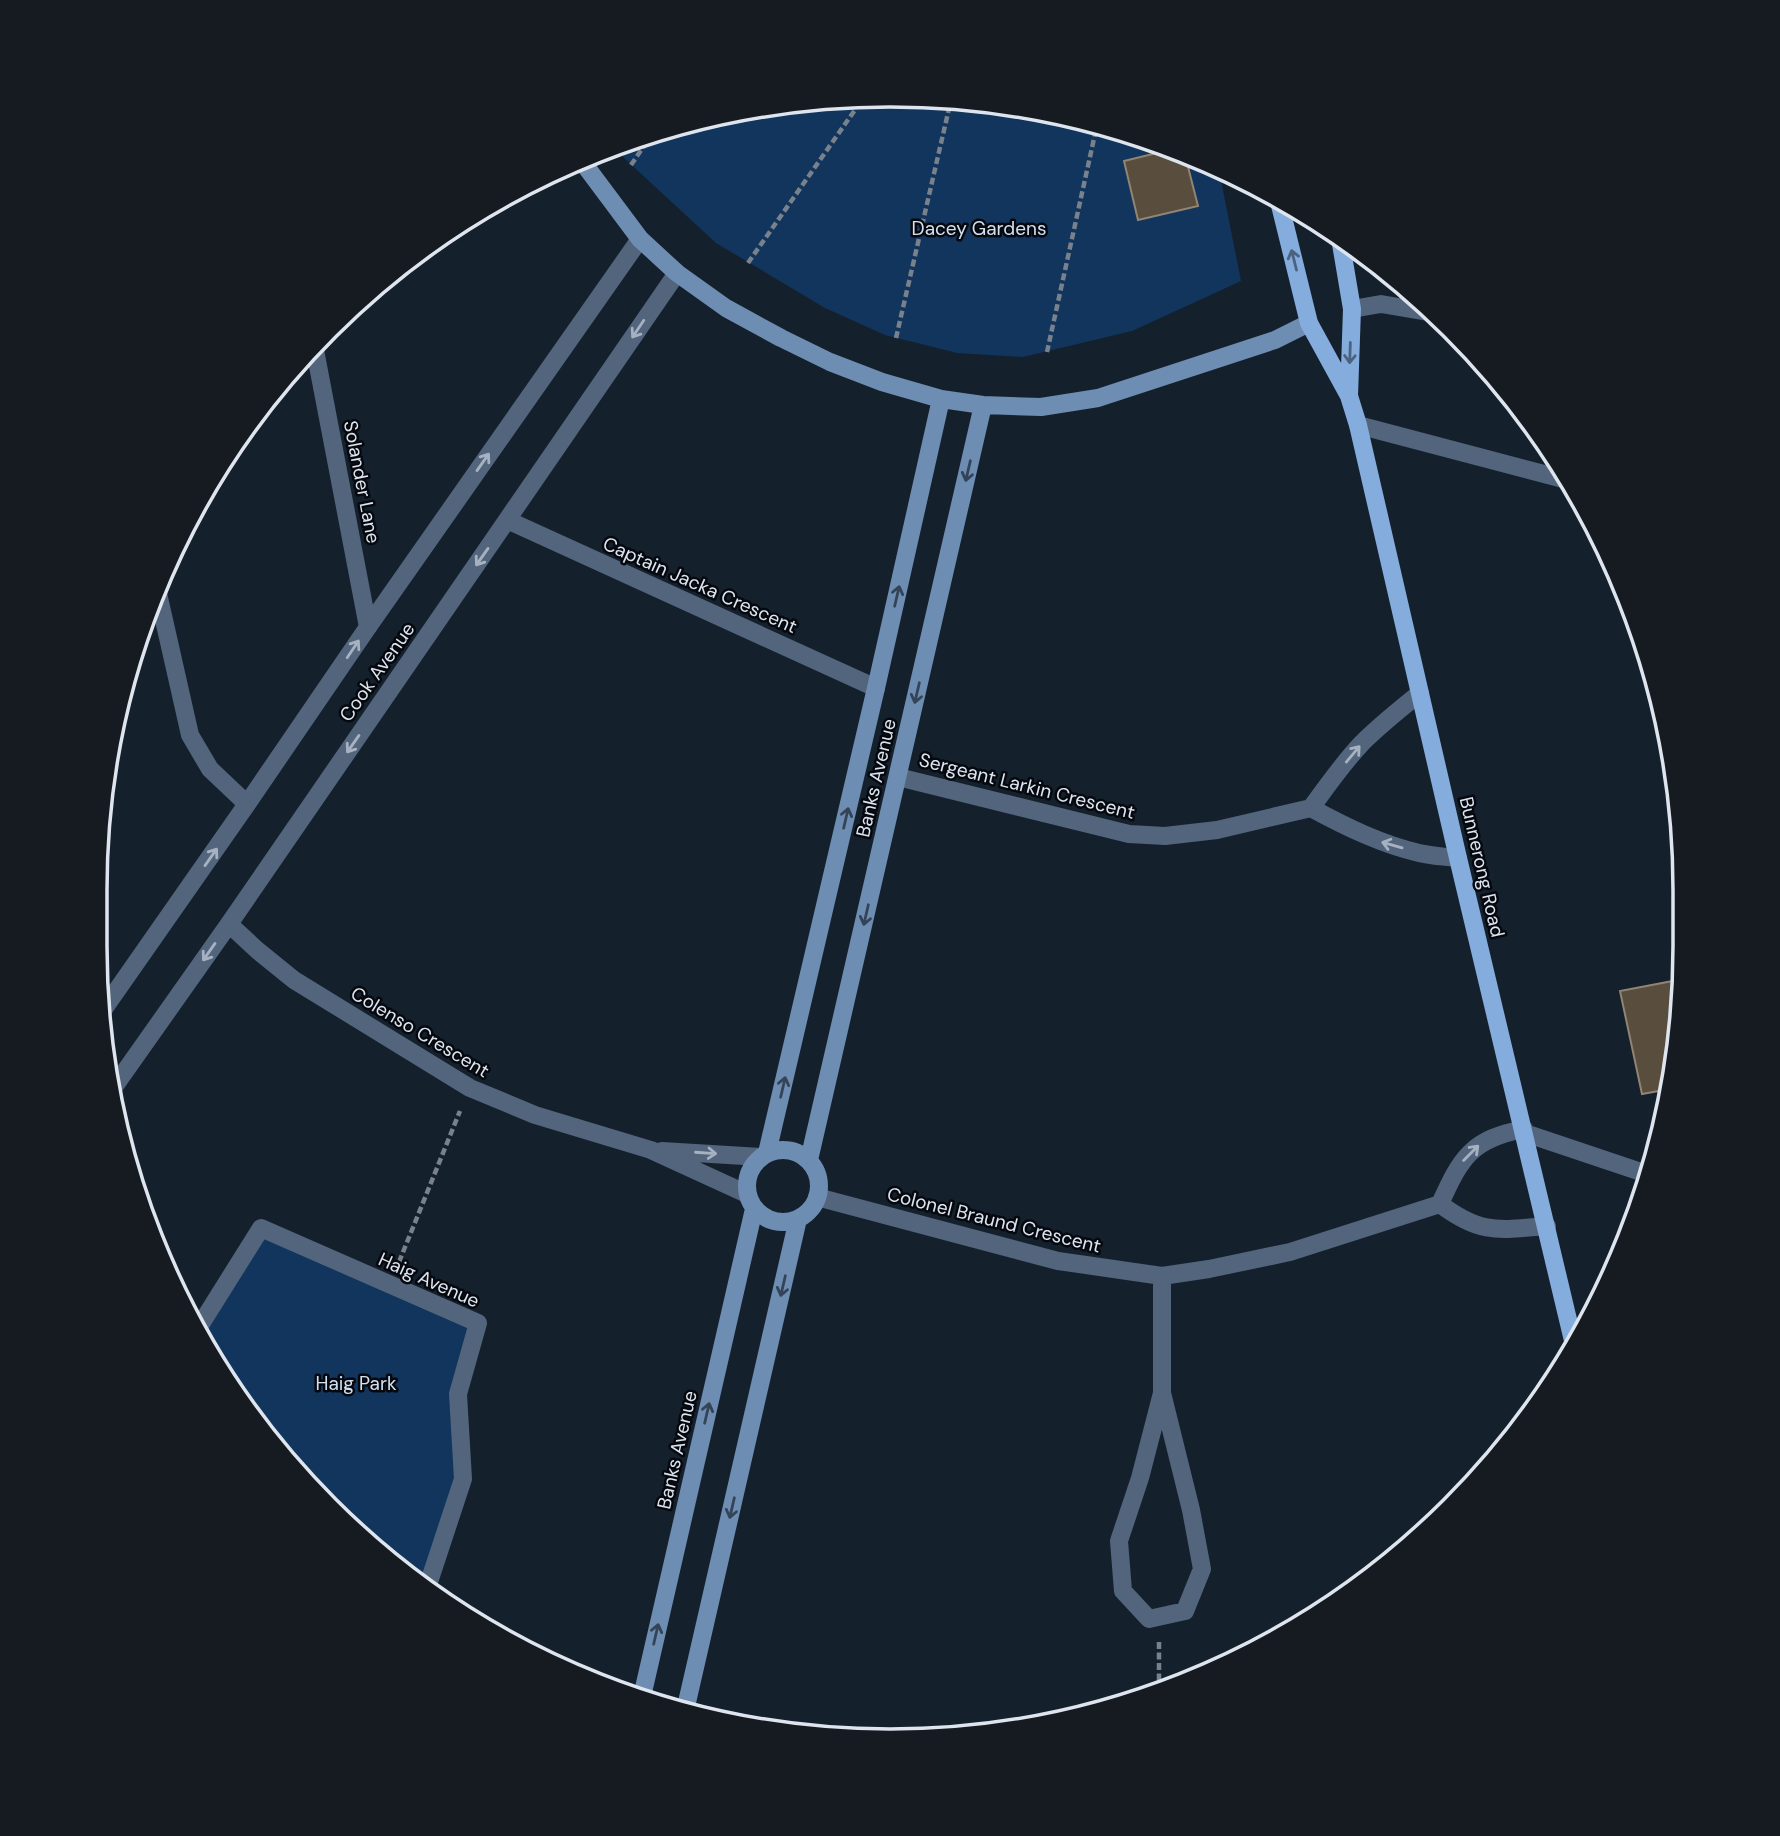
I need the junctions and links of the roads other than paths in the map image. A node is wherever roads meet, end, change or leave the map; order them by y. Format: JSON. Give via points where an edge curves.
{"nodes":[{"id":1,"x":587,"y":168,"type":"edge"},
{"id":2,"x":1282,"y":212,"type":"edge"},
{"id":3,"x":640,"y":239,"type":"junction"},
{"id":4,"x":1342,"y":251,"type":"edge"},
{"id":5,"x":677,"y":273,"type":"junction"},
{"id":6,"x":1352,"y":309,"type":"junction"},
{"id":7,"x":1416,"y":310,"type":"edge"},
{"id":8,"x":1309,"y":323,"type":"junction"},
{"id":9,"x":316,"y":357,"type":"edge"},
{"id":10,"x":1349,"y":396,"type":"junction"},
{"id":11,"x":941,"y":399,"type":"junction"},
{"id":12,"x":984,"y":405,"type":"junction"},
{"id":13,"x":1358,"y":425,"type":"junction"},
{"id":14,"x":1555,"y":477,"type":"edge"},
{"id":15,"x":507,"y":520,"type":"junction"},
{"id":16,"x":161,"y":605,"type":"edge"},
{"id":17,"x":368,"y":627,"type":"junction"},
{"id":18,"x":876,"y":688,"type":"junction"},
{"id":19,"x":1420,"y":693,"type":"junction"},
{"id":20,"x":898,"y":777,"type":"junction"},
{"id":21,"x":247,"y":804,"type":"junction"},
{"id":22,"x":1311,"y":808,"type":"junction"},
{"id":23,"x":1458,"y":858,"type":"junction"},
{"id":24,"x":229,"y":924,"type":"junction"},
{"id":25,"x":109,"y":1002,"type":"edge"},
{"id":26,"x":119,"y":1080,"type":"edge"},
{"id":27,"x":1524,"y":1131,"type":"junction"},
{"id":28,"x":651,"y":1150,"type":"junction"},
{"id":29,"x":764,"y":1155,"type":"junction"},
{"id":30,"x":809,"y":1160,"type":"junction"},
{"id":31,"x":1640,"y":1172,"type":"edge"},
{"id":32,"x":817,"y":1197,"type":"junction"},
{"id":33,"x":751,"y":1202,"type":"junction"},
{"id":34,"x":1440,"y":1204,"type":"junction"},
{"id":35,"x":798,"y":1219,"type":"junction"},
{"id":36,"x":1546,"y":1226,"type":"junction"},
{"id":37,"x":1163,"y":1276,"type":"junction"},
{"id":38,"x":203,"y":1321,"type":"edge"},
{"id":39,"x":1572,"y":1331,"type":"edge"},
{"id":40,"x":1162,"y":1393,"type":"junction"},
{"id":41,"x":430,"y":1579,"type":"edge"},
{"id":42,"x":643,"y":1690,"type":"edge"},
{"id":43,"x":687,"y":1703,"type":"edge"}],
"edges":[{"from":1,"to":3,"type":"street"},
{"from":8,"to":2,"type":"main road","name":"Bunnerong Road","one_way":true},
{"from":3,"to":5,"type":"street"},
{"from":17,"to":3,"type":"street","name":"Cook Avenue","one_way":true},
{"from":4,"to":6,"type":"main road","name":"Bunnerong Road"},
{"from":5,"to":11,"type":"street","via":[[726,308],[830,362]]},
{"from":5,"to":15,"type":"street","name":"Cook Avenue","one_way":true},
{"from":6,"to":7,"type":"street","via":[[1381,304]]},
{"from":6,"to":10,"type":"main road","name":"Bunnerong Road","one_way":true},
{"from":8,"to":10,"type":"main road","name":"Bunnerong Road"},
{"from":8,"to":12,"type":"street","via":[[1275,340],[1098,398],[1041,407]]},
{"from":9,"to":17,"type":"street","name":"Solander Lane"},
{"from":10,"to":13,"type":"main road","name":"Bunnerong Road"},
{"from":11,"to":12,"type":"street"},
{"from":18,"to":11,"type":"street","name":"Banks Avenue","one_way":true},
{"from":12,"to":20,"type":"street","name":"Banks Avenue","one_way":true},
{"from":13,"to":14,"type":"street"},
{"from":13,"to":19,"type":"main road","name":"Bunnerong Road"},
{"from":15,"to":18,"type":"street","name":"Captain Jacka Crescent"},
{"from":15,"to":24,"type":"street","name":"Cook Avenue","one_way":true},
{"from":16,"to":21,"type":"street","via":[[190,735],[210,769]]},
{"from":21,"to":17,"type":"street","name":"Cook Avenue","one_way":true},
{"from":29,"to":18,"type":"street","name":"Banks Avenue","one_way":true},
{"from":22,"to":19,"type":"street","one_way":true,"via":[[1361,744]]},
{"from":19,"to":23,"type":"main road","name":"Bunnerong Road"},
{"from":20,"to":22,"type":"street","name":"Sergeant Larkin Crescent","via":[[1129,834],[1165,836],[1217,830]]},
{"from":20,"to":30,"type":"street","name":"Banks Avenue","one_way":true},
{"from":25,"to":21,"type":"street","name":"Cook Avenue","one_way":true},
{"from":23,"to":22,"type":"street","one_way":true,"via":[[1381,842]]},
{"from":23,"to":27,"type":"main road","name":"Bunnerong Road"},
{"from":24,"to":26,"type":"street","name":"Cook Avenue","one_way":true},
{"from":24,"to":28,"type":"street","name":"Colenso Crescent","via":[[294,980],[470,1088],[535,1115]]},
{"from":27,"to":31,"type":"street"},
{"from":34,"to":27,"type":"street","one_way":true,"via":[[1453,1174],[1472,1149],[1499,1134]]},
{"from":27,"to":36,"type":"main road","name":"Bunnerong Road"},
{"from":28,"to":29,"type":"street","name":"Colenso Crescent","one_way":true},
{"from":28,"to":33,"type":"street","name":"Colenso Crescent"},
{"from":29,"to":30,"type":"street","via":[[789,1150]]},
{"from":29,"to":33,"type":"street","via":[[749,1173]]},
{"from":30,"to":32,"type":"street","via":[[818,1178]]},
{"from":32,"to":35,"type":"street","via":[[813,1207]]},
{"from":32,"to":37,"type":"street","name":"Colonel Braund Crescent","via":[[1058,1261]]},
{"from":33,"to":35,"type":"street","via":[[763,1217],[775,1222]]},
{"from":42,"to":33,"type":"street","name":"Banks Avenue","one_way":true},
{"from":34,"to":36,"type":"street","via":[[1481,1227]]},
{"from":34,"to":37,"type":"street","name":"Colonel Braund Crescent","via":[[1290,1252]]},
{"from":35,"to":43,"type":"street","one_way":true},
{"from":36,"to":39,"type":"main road","name":"Bunnerong Road"},
{"from":37,"to":40,"type":"street"},
{"from":38,"to":41,"type":"street","name":"Haig Avenue","via":[[261,1227],[478,1323],[458,1394],[463,1479]]},
{"from":40,"to":40,"type":"street","via":[[1119,1541],[1123,1591],[1149,1619],[1185,1611],[1202,1569]]}]}
